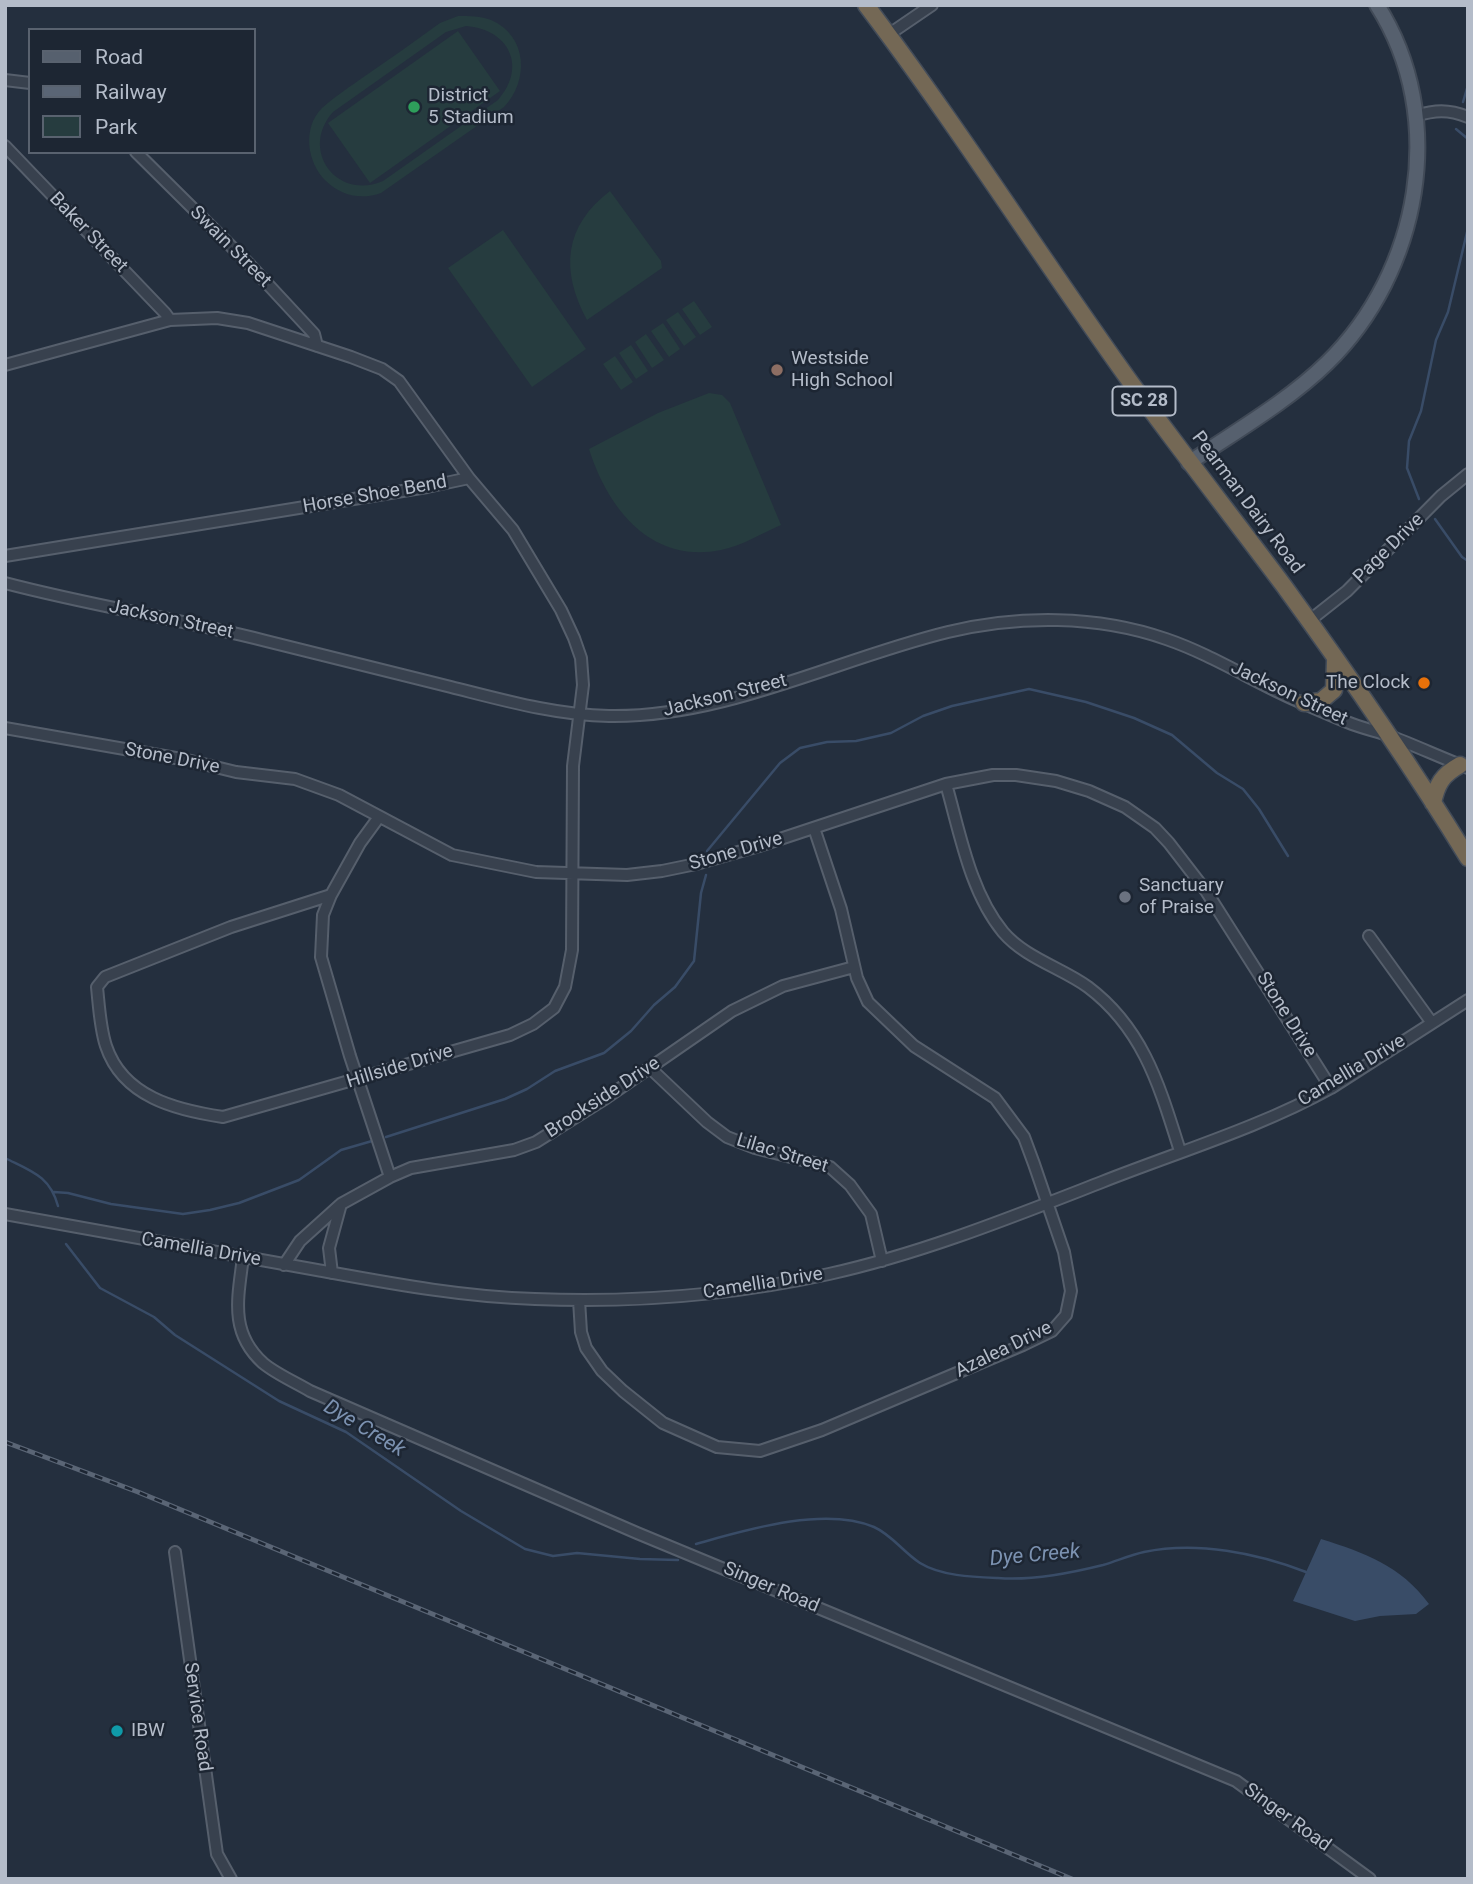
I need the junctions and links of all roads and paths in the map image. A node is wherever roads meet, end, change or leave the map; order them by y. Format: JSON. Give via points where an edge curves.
{"nodes":[{"id":1,"x":866,"y":5,"type":"edge"},
{"id":2,"x":932,"y":5,"type":"edge"},
{"id":3,"x":1377,"y":5,"type":"edge"},
{"id":4,"x":888,"y":35,"type":"junction"},
{"id":5,"x":5,"y":79,"type":"edge"},
{"id":6,"x":28,"y":83,"type":"edge"},
{"id":7,"x":1415,"y":117,"type":"junction"},
{"id":8,"x":1468,"y":117,"type":"edge"},
{"id":9,"x":5,"y":146,"type":"edge"},
{"id":10,"x":138,"y":154,"type":"edge"},
{"id":11,"x":170,"y":320,"type":"junction"},
{"id":12,"x":317,"y":346,"type":"junction"},
{"id":13,"x":5,"y":365,"type":"edge"},
{"id":14,"x":1189,"y":463,"type":"junction"},
{"id":15,"x":1468,"y":474,"type":"edge"},
{"id":16,"x":469,"y":478,"type":"junction"},
{"id":17,"x":5,"y":556,"type":"edge"},
{"id":18,"x":5,"y":583,"type":"edge"},
{"id":19,"x":1309,"y":621,"type":"junction"},
{"id":20,"x":1335,"y":658,"type":"junction"},
{"id":21,"x":1304,"y":703,"type":"junction"},
{"id":22,"x":579,"y":714,"type":"junction"},
{"id":23,"x":5,"y":728,"type":"edge"},
{"id":24,"x":1387,"y":735,"type":"junction"},
{"id":25,"x":1464,"y":767,"type":"edge"},
{"id":26,"x":946,"y":784,"type":"junction"},
{"id":27,"x":1433,"y":803,"type":"junction"},
{"id":28,"x":379,"y":817,"type":"junction"},
{"id":29,"x":814,"y":828,"type":"junction"},
{"id":30,"x":1468,"y":858,"type":"edge"},
{"id":31,"x":573,"y":873,"type":"junction"},
{"id":32,"x":331,"y":895,"type":"junction"},
{"id":33,"x":1369,"y":936,"type":"dead end"},
{"id":34,"x":854,"y":967,"type":"junction"},
{"id":35,"x":1468,"y":1000,"type":"edge"},
{"id":36,"x":1432,"y":1023,"type":"junction"},
{"id":37,"x":650,"y":1068,"type":"junction"},
{"id":38,"x":359,"y":1079,"type":"junction"},
{"id":39,"x":1331,"y":1087,"type":"junction"},
{"id":40,"x":1180,"y":1151,"type":"junction"},
{"id":41,"x":390,"y":1177,"type":"junction"},
{"id":42,"x":1049,"y":1203,"type":"junction"},
{"id":43,"x":341,"y":1204,"type":"junction"},
{"id":44,"x":5,"y":1214,"type":"edge"},
{"id":45,"x":243,"y":1257,"type":"junction"},
{"id":46,"x":882,"y":1261,"type":"junction"},
{"id":47,"x":284,"y":1265,"type":"junction"},
{"id":48,"x":332,"y":1273,"type":"junction"},
{"id":49,"x":579,"y":1300,"type":"junction"},
{"id":50,"x":175,"y":1552,"type":"dead end"},
{"id":51,"x":230,"y":1879,"type":"edge"},
{"id":52,"x":1370,"y":1879,"type":"edge"}],
"edges":[{"from":1,"to":4,"type":"highway","name":"Pearman Dairy Road","number":"SC 28"},
{"from":2,"to":4,"type":"street"},
{"from":3,"to":7,"type":"main road","via":[[1402,61]]},
{"from":4,"to":14,"type":"highway","name":"Pearman Dairy Road","number":"SC 28"},
{"from":5,"to":6,"type":"street"},
{"from":7,"to":8,"type":"street","via":[[1435,110]]},
{"from":7,"to":14,"type":"main road","via":[[1411,212],[1395,263],[1373,307],[1344,345],[1307,380]]},
{"from":9,"to":11,"type":"street","name":"Baker Street"},
{"from":10,"to":12,"type":"street","name":"Swain Street","via":[[305,324]]},
{"from":11,"to":12,"type":"street","name":"Horse Shoe Bend","via":[[217,318],[248,323]]},
{"from":11,"to":13,"type":"street","name":"Horse Shoe Bend"},
{"from":12,"to":16,"type":"street","name":"Horse Shoe Bend","via":[[382,369],[399,381]]},
{"from":14,"to":19,"type":"highway","name":"Pearman Dairy Road","number":"SC 28"},
{"from":15,"to":19,"type":"street","name":"Page Drive","via":[[1347,592]]},
{"from":16,"to":17,"type":"street","name":"Horse Shoe Bend"},
{"from":16,"to":22,"type":"street","name":"Hillside Drive","via":[[513,530],[561,610],[581,658]]},
{"from":18,"to":22,"type":"street","name":"Jackson Street","via":[[213,628],[505,701]]},
{"from":19,"to":20,"type":"highway","name":"Pearman Dairy Road","number":"SC 28"},
{"from":20,"to":21,"type":"highway","via":[[1334,690],[1321,701]]},
{"from":20,"to":24,"type":"highway","name":"Pearman Dairy Road","number":"SC 28"},
{"from":21,"to":22,"type":"street","name":"Jackson Street","via":[[1167,639],[1094,622],[1042,620],[945,633],[694,707],[632,716]]},
{"from":21,"to":24,"type":"street","name":"Jackson Street"},
{"from":22,"to":31,"type":"street","name":"Hillside Drive","via":[[573,766]]},
{"from":23,"to":28,"type":"street","name":"Stone Drive","via":[[295,779]]},
{"from":24,"to":25,"type":"street","name":"Jackson Street"},
{"from":24,"to":27,"type":"highway","name":"Pearman Dairy Road","number":"SC 28"},
{"from":25,"to":27,"type":"highway","via":[[1446,773],[1437,784]]},
{"from":26,"to":29,"type":"street","name":"Stone Drive"},
{"from":26,"to":39,"type":"street","name":"Stone Drive","via":[[993,775],[1056,781],[1125,807],[1155,828],[1206,891]]},
{"from":26,"to":40,"type":"street","via":[[976,885],[990,914],[1022,948],[1088,987],[1129,1028],[1149,1059]]},
{"from":27,"to":30,"type":"highway","name":"Pearman Dairy Road","number":"SC 28"},
{"from":28,"to":31,"type":"street","name":"Stone Drive","via":[[452,855],[536,872]]},
{"from":28,"to":32,"type":"street"},
{"from":29,"to":31,"type":"street","name":"Stone Drive","via":[[662,872]]},
{"from":29,"to":34,"type":"street","name":"Azalea Drive","via":[[841,909]]},
{"from":31,"to":38,"type":"street","name":"Hillside Drive","via":[[572,950],[565,987],[554,1008],[510,1035]]},
{"from":32,"to":38,"type":"street","via":[[323,915],[321,957]]},
{"from":32,"to":38,"type":"street","name":"Hillside Drive","via":[[105,977],[97,987],[105,1045],[118,1071],[138,1092],[223,1117]]},
{"from":33,"to":36,"type":"street"},
{"from":34,"to":37,"type":"street","name":"Brookside Drive","via":[[783,986],[732,1011]]},
{"from":34,"to":42,"type":"street","name":"Azalea Drive","via":[[868,1002],[886,1021],[914,1046],[995,1098],[1008,1113],[1024,1138]]},
{"from":35,"to":36,"type":"street","name":"Camellia Drive"},
{"from":36,"to":39,"type":"street","name":"Camellia Drive"},
{"from":37,"to":41,"type":"street","name":"Brookside Drive","via":[[536,1142],[411,1168]]},
{"from":37,"to":46,"type":"street","name":"Lilac Street","via":[[727,1137],[830,1167],[871,1214]]},
{"from":38,"to":41,"type":"street"},
{"from":39,"to":40,"type":"street","name":"Camellia Drive"},
{"from":40,"to":42,"type":"street","name":"Camellia Drive"},
{"from":41,"to":43,"type":"street","name":"Brookside Drive"},
{"from":42,"to":46,"type":"street","name":"Camellia Drive","via":[[962,1237]]},
{"from":42,"to":49,"type":"street","name":"Azalea Drive","via":[[1071,1291],[1066,1315],[1052,1331],[853,1417],[760,1451],[717,1447],[663,1423],[623,1391],[586,1348]]},
{"from":43,"to":47,"type":"street","name":"Brookside Drive","via":[[300,1241]]},
{"from":43,"to":48,"type":"street","via":[[329,1248]]},
{"from":44,"to":45,"type":"street","name":"Camellia Drive"},
{"from":45,"to":47,"type":"street","name":"Camellia Drive"},
{"from":45,"to":52,"type":"street","name":"Singer Road","via":[[238,1320],[244,1340],[264,1364],[310,1391],[1236,1781]]},
{"from":46,"to":49,"type":"street","name":"Camellia Drive","via":[[816,1277],[702,1294]]},
{"from":47,"to":48,"type":"street","name":"Camellia Drive"},
{"from":48,"to":49,"type":"street","name":"Camellia Drive","via":[[458,1293]]},
{"from":50,"to":51,"type":"street","name":"Service Road","via":[[217,1854]]}]}
